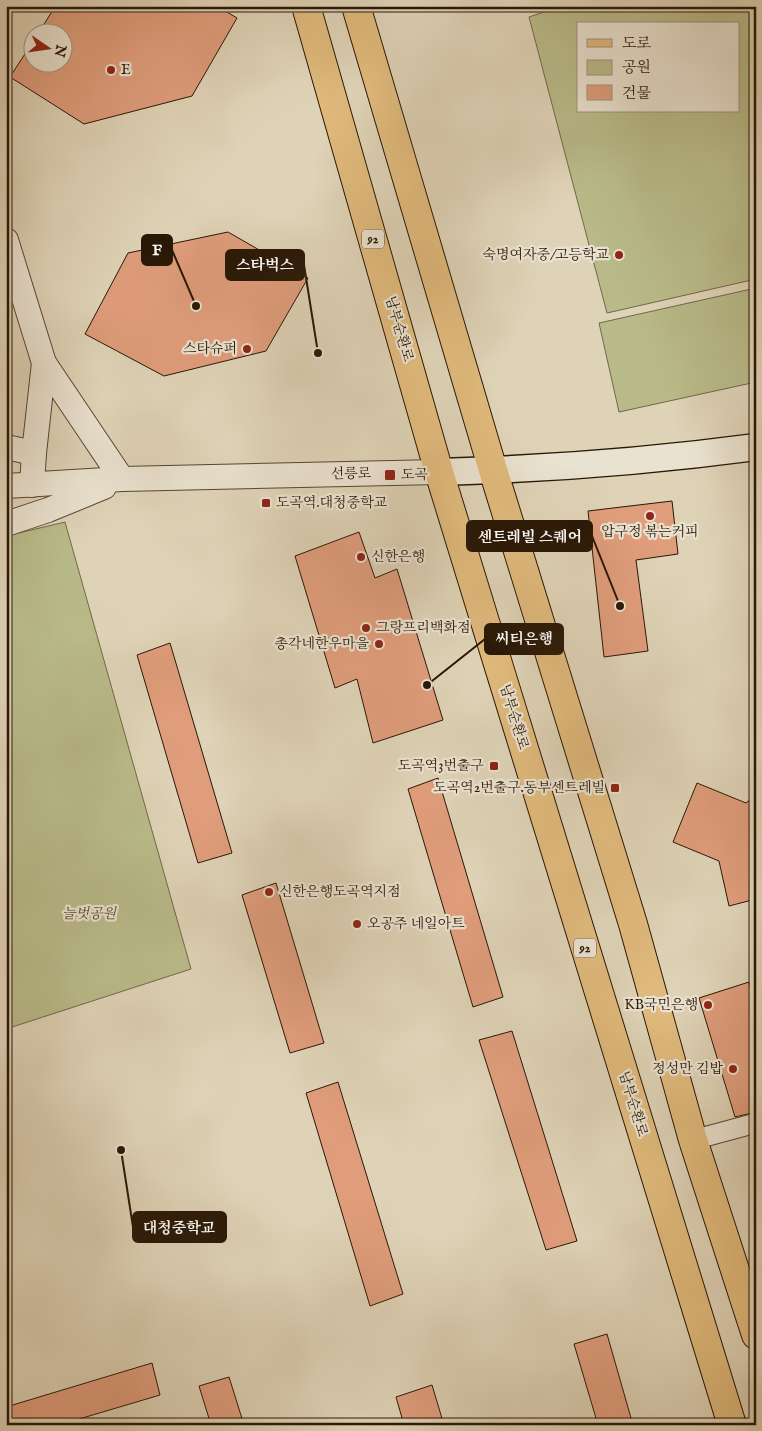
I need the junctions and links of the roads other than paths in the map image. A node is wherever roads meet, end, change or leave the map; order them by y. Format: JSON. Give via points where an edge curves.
{"nodes":[{"id":1,"x":306,"y":6,"type":"edge"},
{"id":2,"x":356,"y":6,"type":"edge"},
{"id":3,"x":6,"y":240,"type":"edge"},
{"id":4,"x":44,"y":363,"type":"junction"},
{"id":5,"x":756,"y":447,"type":"edge"},
{"id":6,"x":6,"y":448,"type":"edge"},
{"id":7,"x":34,"y":453,"type":"junction"},
{"id":8,"x":493,"y":470,"type":"junction"},
{"id":9,"x":439,"y":472,"type":"junction"},
{"id":10,"x":122,"y":479,"type":"junction"},
{"id":11,"x":32,"y":485,"type":"junction"},
{"id":12,"x":6,"y":486,"type":"edge"},
{"id":13,"x":6,"y":524,"type":"edge"},
{"id":14,"x":756,"y":1123,"type":"edge"},
{"id":15,"x":693,"y":1140,"type":"junction"},
{"id":16,"x":756,"y":1335,"type":"edge"},
{"id":17,"x":732,"y":1425,"type":"edge"}],
"edges":[{"from":1,"to":9,"type":"main road","name":"남부순환로","number":"92"},
{"from":2,"to":8,"type":"main road"},
{"from":3,"to":4,"type":"street"},
{"from":4,"to":7,"type":"street"},
{"from":4,"to":10,"type":"street"},
{"from":5,"to":8,"type":"main road","name":"선릉로"},
{"from":6,"to":7,"type":"street"},
{"from":7,"to":11,"type":"street"},
{"from":8,"to":9,"type":"main road","name":"선릉로"},
{"from":8,"to":15,"type":"main road","via":[[633,924]]},
{"from":9,"to":10,"type":"street","name":"선릉로"},
{"from":9,"to":17,"type":"main road","name":"남부순환로","number":"92"},
{"from":10,"to":11,"type":"street","name":"선릉로"},
{"from":10,"to":13,"type":"street"},
{"from":11,"to":12,"type":"street","name":"선릉로"},
{"from":14,"to":15,"type":"street"},
{"from":15,"to":16,"type":"main road"}]}
